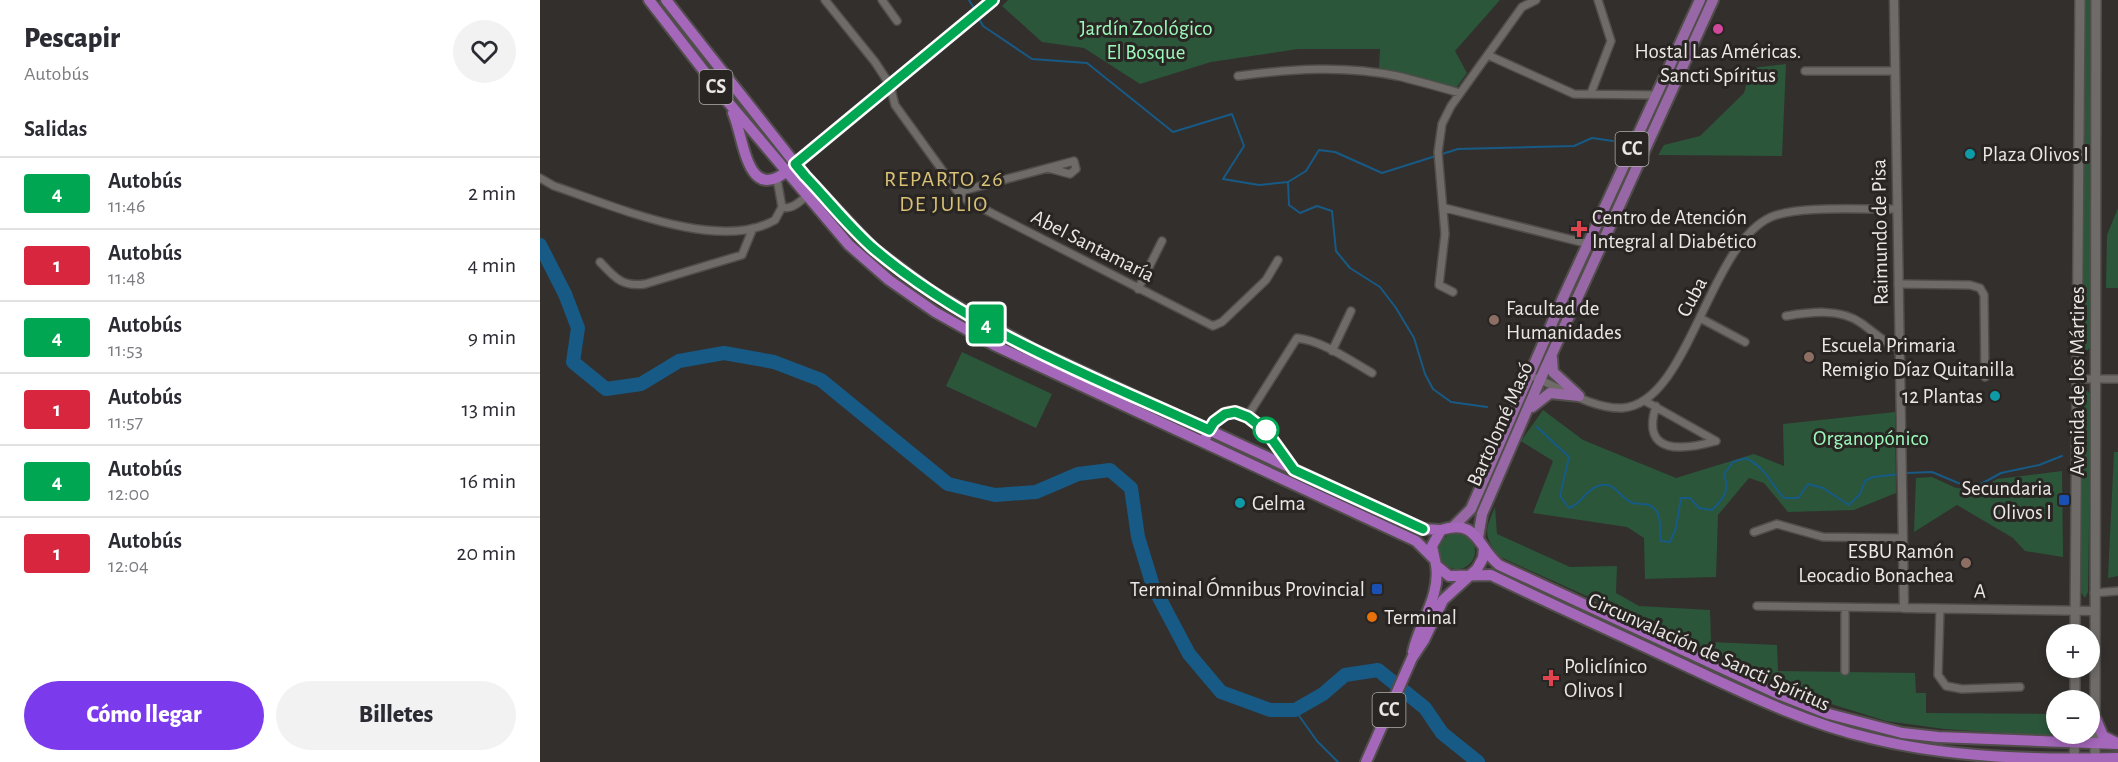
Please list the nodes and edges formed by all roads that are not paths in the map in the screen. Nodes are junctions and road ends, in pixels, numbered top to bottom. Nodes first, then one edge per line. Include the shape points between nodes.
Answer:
1 (649, 0) edge
2 (666, 0) edge
3 (825, 0) edge
4 (882, 0) edge
5 (993, 0) edge
6 (1536, 0) edge
7 (1598, 0) edge
8 (1700, 0) edge
9 (1713, 0) edge
10 (1894, 0) edge
11 (2080, 0) edge
12 (2096, 0) edge
13 (897, 21) dead end
14 (1490, 56) junction
15 (1806, 71) dead end
16 (1895, 71) junction
17 (1239, 76) dead end
18 (890, 85) junction
19 (1460, 93) junction
20 (1591, 93) junction
21 (1657, 95) junction
22 (728, 102) junction
23 (795, 164) junction
24 (1048, 168) dead end
25 (781, 176) junction
26 (540, 178) edge
27 (958, 192) junction
28 (807, 196) junction
29 (782, 207) junction
30 (1445, 208) junction
31 (1897, 209) junction
32 (753, 228) junction
33 (1162, 241) dead end
34 (1589, 244) junction
35 (1278, 260) dead end
36 (600, 262) dead end
37 (1899, 284) junction
38 (1138, 288) junction
39 (1453, 292) dead end
40 (1352, 311) dead end
41 (1786, 316) dead end
42 (1700, 318) junction
43 (1745, 342) dead end
44 (1900, 349) junction
45 (1332, 351) junction
46 (1552, 353) junction
47 (2096, 358) junction
48 (2079, 359) junction
49 (1372, 373) dead end
50 (1529, 375) junction
51 (1985, 377) dead end
52 (2079, 379) junction
53 (2096, 379) junction
54 (2118, 379) edge
55 (1540, 380) junction
56 (1579, 396) junction
57 (1645, 401) junction
58 (1656, 406) junction
59 (1248, 417) junction
60 (1523, 419) junction
61 (1209, 430) junction
62 (1203, 443) junction
63 (1294, 470) junction
64 (1353, 497) junction
65 (1352, 512) junction
66 (1454, 526) junction
67 (1441, 530) junction
68 (1754, 532) dead end
69 (1903, 538) junction
70 (1481, 543) junction
71 (1435, 562) junction
72 (1471, 574) junction
73 (2118, 591) edge
74 (2094, 592) junction
75 (1756, 606) dead end
76 (1845, 608) junction
77 (1904, 608) junction
78 (1940, 609) junction
79 (2076, 611) junction
80 (2094, 611) junction
81 (2076, 624) edge
82 (1412, 658) junction
83 (1845, 671) dead end
84 (2020, 687) dead end
85 (2095, 690) edge
86 (2100, 729) edge
87 (2046, 744) edge
88 (2074, 744) edge
89 (2095, 744) edge
90 (2100, 744) edge
91 (2118, 744) edge
92 (2118, 759) edge
93 (2057, 760) edge
94 (2074, 760) edge
95 (2095, 760) edge
96 (1366, 762) edge
97 (2109, 762) edge

1 - 22 highway, CS
2 - 23 highway, CS
3 - 18 street, Abel Santamaría
4 - 13 street
5 - 18 street
6 - 14 street via 1522,7
7 - 20 street via 1611,41
8 - 21 main road, Bartolomé Masó / CC
9 - 46 main road, Bartolomé Masó / CC
10 - 16 street, Raimundo de Pisa
11 - 48 main road, Avenida de los Mártires
12 - 47 main road, Avenida de los Mártires
14 - 19 street
14 - 20 street via 1574,94
15 - 16 street
16 - 31 street, Raimundo de Pisa
17 - 19 street via 1288,69 1350,71 1395,76
18 - 23 street
18 - 27 street, Abel Santamaría via 896,105
19 - 30 street via 1442,124 1438,152
20 - 21 street
21 - 34 main road, Bartolomé Masó / CC
22 - 25 highway, CS
22 - 25 highway via 753,173 770,180
23 - 25 highway
23 - 61 highway, CS via 873,248 932,292 1033,349
24 - 27 street
25 - 28 highway, CS
25 - 29 street
26 - 32 street via 676,226
27 - 38 street, Abel Santamaría via 968,201
28 - 29 street via 795,205
28 - 62 highway, CS via 888,280 935,312 994,345
29 - 32 street via 775,220
30 - 34 street
30 - 39 street via 1439,285
31 - 37 street, Raimundo de Pisa
31 - 42 street, Cuba via 1807,211 1771,217 1738,245
32 - 36 street via 742,255 645,284 631,286 615,278
33 - 38 street
34 - 50 main road, Bartolomé Masó / CC
35 - 38 street, Abel Santamaría via 1266,280 1213,326
37 - 44 street, Raimundo de Pisa
37 - 51 street via 1980,288 1984,295
40 - 45 street
41 - 44 street via 1845,315
42 - 43 street
42 - 57 street, Cuba via 1667,375
44 - 69 street, Raimundo de Pisa
45 - 49 street
45 - 59 street via 1297,338
46 - 55 main road, Bartolomé Masó / CC
46 - 56 main road via 1553,372 1558,380
47 - 48 main road
47 - 53 main road, Avenida de los Mártires
48 - 52 main road, Avenida de los Mártires
50 - 55 street
50 - 66 main road, Bartolomé Masó / CC via 1471,509
52 - 53 street
52 - 79 main road, Avenida de los Mártires
53 - 54 street
53 - 74 main road, Avenida de los Mártires
55 - 56 street
55 - 60 main road, Bartolomé Masó / CC
56 - 57 street via 1603,406 1621,408
56 - 60 main road via 1550,393 1540,398
57 - 58 street
58 - 58 street via 1650,423 1654,436 1668,446 1681,449 1716,441
59 - 61 highway via 1235,412 1225,414
59 - 63 highway via 1266,431
60 - 70 main road, Bartolomé Masó / CC via 1482,514
61 - 62 highway
61 - 63 highway, CS
62 - 65 highway, CS
63 - 64 highway, CS
64 - 65 highway
64 - 67 highway, CS via 1423,529
65 - 71 highway, CS via 1416,541
66 - 67 highway
66 - 70 highway via 1468,529
67 - 71 highway, CC via 1432,546
68 - 69 street via 1777,524 1823,537
69 - 77 street, Raimundo de Pisa
70 - 72 highway, CC via 1481,564
70 - 87 highway, Circunvalación de Sancti Spíritus via 1499,565 1829,714 1902,733
71 - 72 highway via 1449,576
71 - 82 highway, CC via 1434,596 1416,637
72 - 82 highway, CC via 1443,600
72 - 93 highway, Circunvalación de Sancti Spíritus via 1491,575 1742,692 1825,725 1921,748
73 - 74 street
74 - 80 main road, Avenida de los Mártires
75 - 76 street, A
76 - 77 street, A
76 - 83 street
77 - 78 street, A
78 - 79 street, A
78 - 84 street via 1938,675 1946,686
79 - 80 street, A
79 - 81 main road, Avenida de los Mártires
80 - 85 main road, Avenida de los Mártires
82 - 96 highway, CC
86 - 91 highway via 2103,736
88 - 94 main road
89 - 95 main road, Avenida de los Mártires
90 - 91 highway, Circunvalación de Sancti Spíritus
92 - 95 highway, Circunvalación de Sancti Spíritus
92 - 97 highway
93 - 94 highway, Circunvalación de Sancti Spíritus
94 - 95 highway, Circunvalación de Sancti Spíritus

